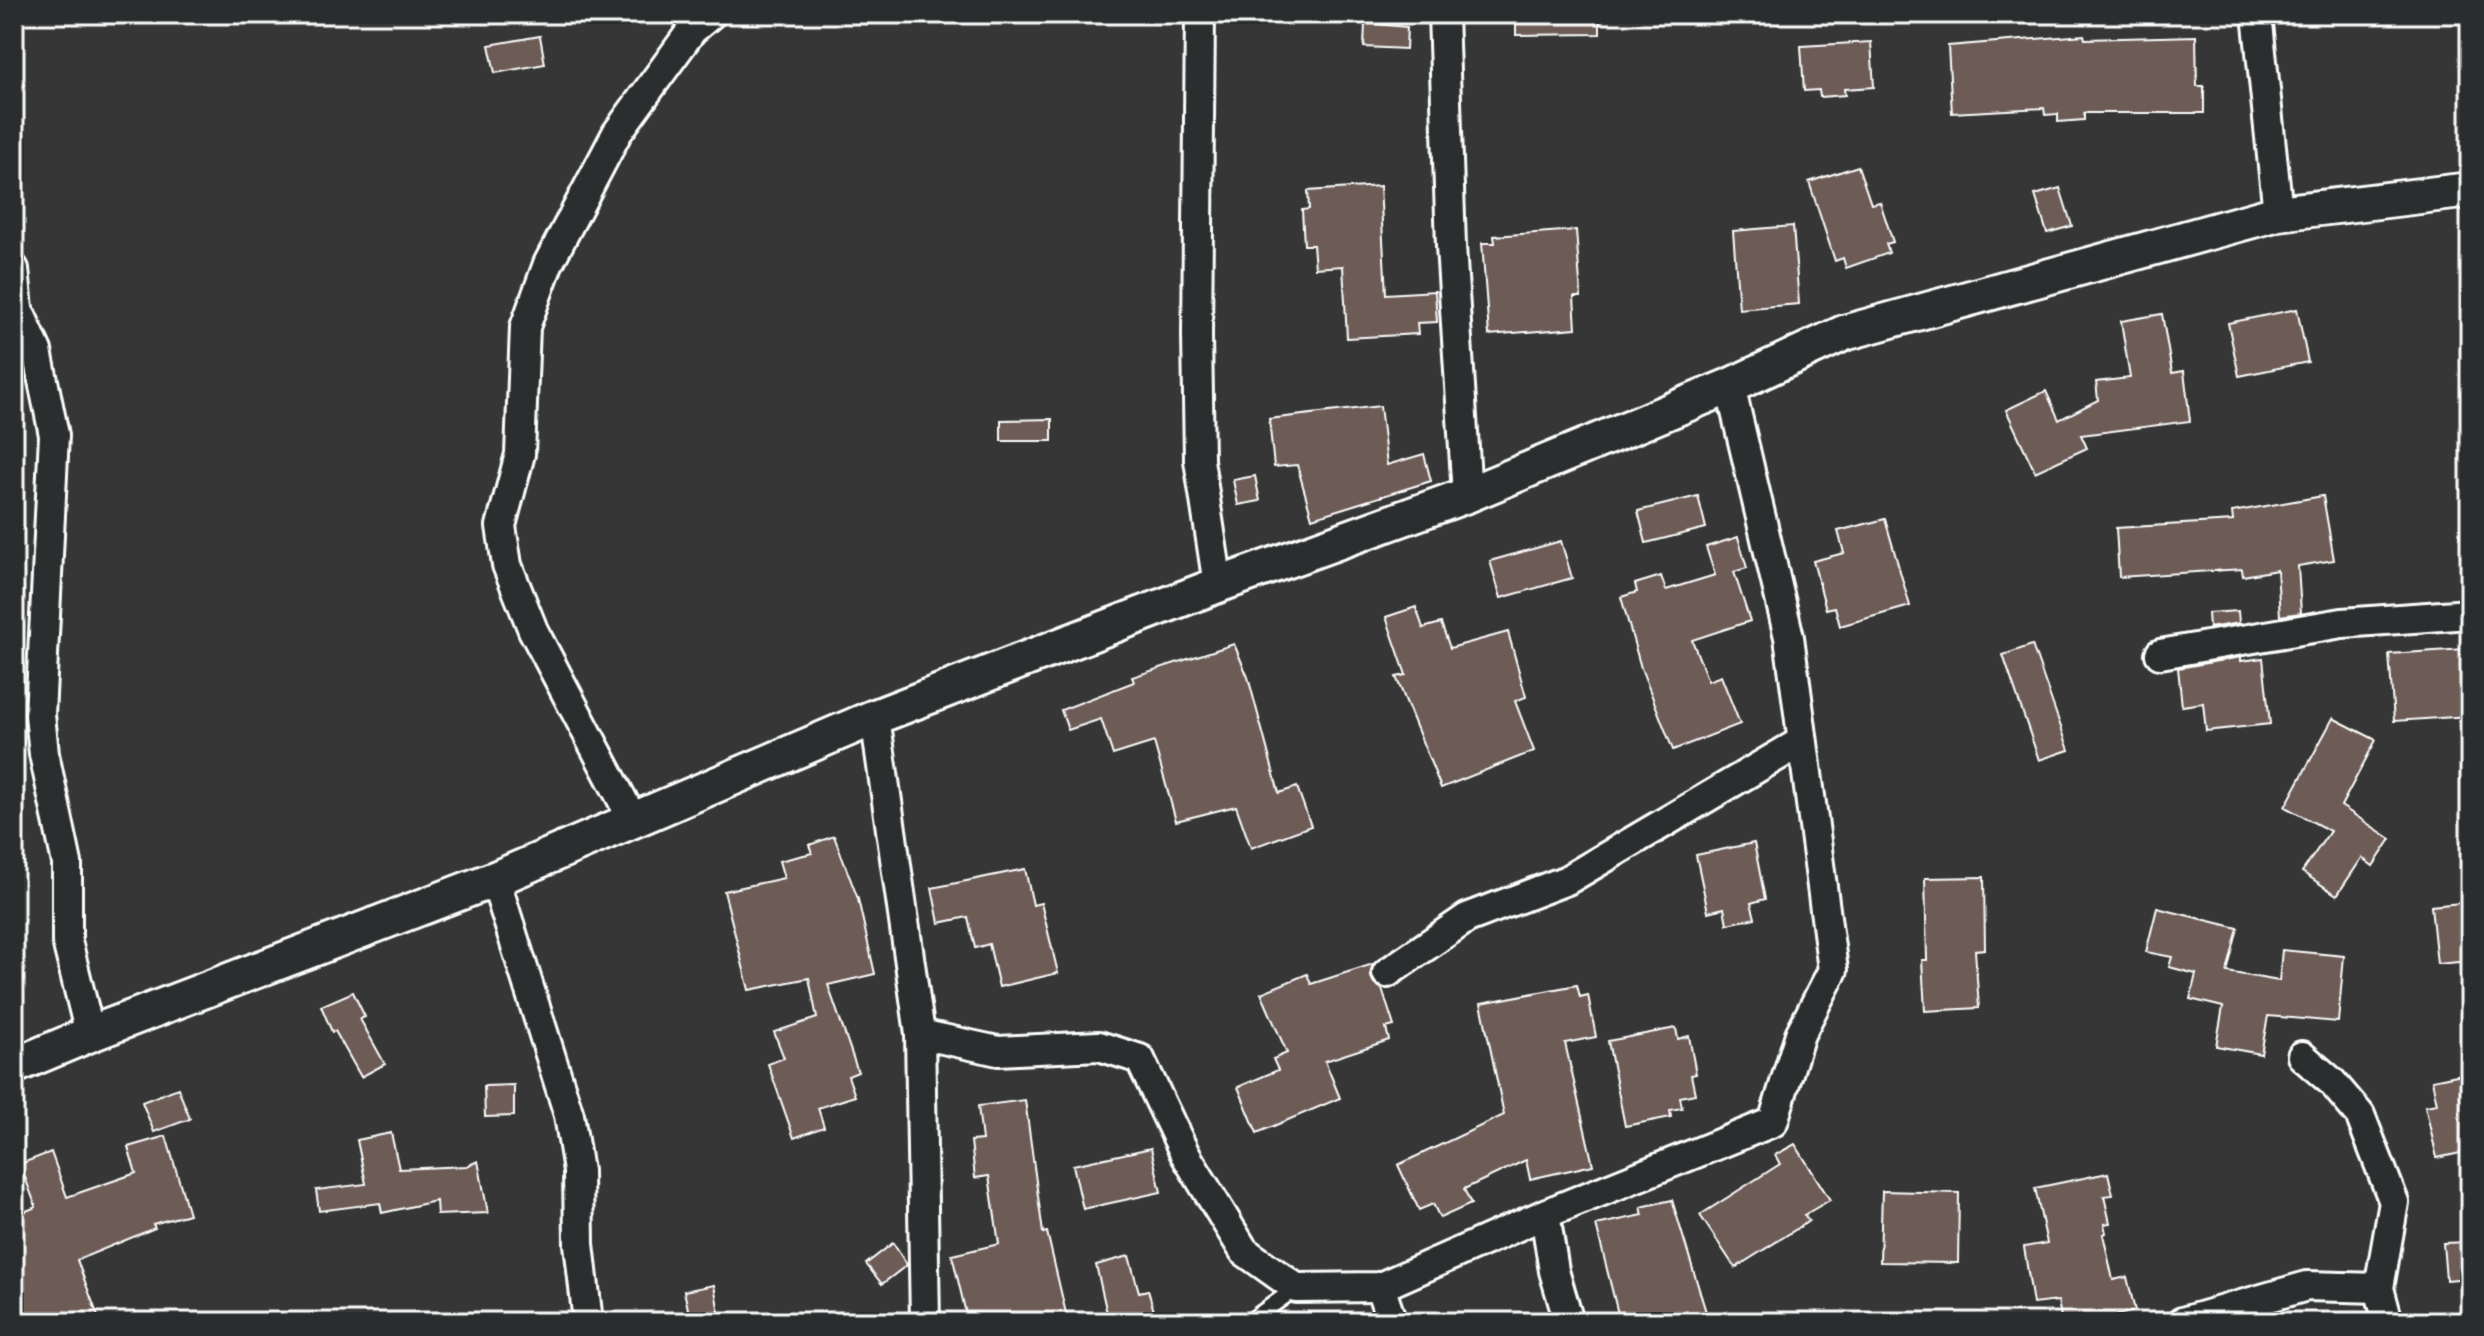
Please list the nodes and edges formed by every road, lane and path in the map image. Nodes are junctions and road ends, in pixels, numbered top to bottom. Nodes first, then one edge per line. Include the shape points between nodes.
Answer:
1 (711, 14) edge
2 (1200, 14) edge
3 (1443, 14) edge
4 (2257, 14) edge
5 (2470, 190) edge
6 (2278, 213) junction
7 (14, 269) edge
8 (1730, 386) junction
9 (1467, 495) junction
10 (1218, 585) junction
11 (2470, 614) edge
12 (2160, 654) dead end
13 (875, 717) junction
14 (1801, 742) junction
15 (633, 820) junction
16 (495, 879) junction
17 (1387, 973) dead end
18 (90, 1034) junction
19 (920, 1034) junction
20 (2302, 1056) dead end
21 (14, 1066) edge
22 (1545, 1214) junction
23 (1380, 1287) junction
24 (1296, 1288) junction
25 (2379, 1288) junction
26 (588, 1322) edge
27 (925, 1322) edge
28 (1249, 1322) edge
29 (1392, 1322) edge
30 (1569, 1322) edge
31 (2182, 1322) edge
32 (2388, 1322) edge

1 - 15 street via 692,30 617,133 548,264 525,327 520,454 501,526 507,565 533,630
2 - 10 street via 1199,460
3 - 9 street
4 - 6 street
5 - 6 street
6 - 8 street via 1844,333
7 - 18 street via 18,309 37,351 54,435 40,715 67,863 67,941
8 - 9 street
8 - 14 street via 1786,622
9 - 10 street
10 - 13 street
11 - 12 street via 2342,623
13 - 15 street
13 - 19 street
14 - 17 street via 1567,880 1467,918
14 - 22 street via 1833,970 1800,1034 1773,1122
15 - 16 street
16 - 18 street
16 - 26 street via 569,1115
18 - 21 street
19 - 24 street via 998,1051 1099,1046 1140,1059 1185,1154 1244,1251
19 - 27 street
20 - 25 street via 2360,1115 2394,1202
22 - 23 street
22 - 30 street
23 - 24 street
23 - 29 street
24 - 28 lane
25 - 31 street via 2307,1286
25 - 32 street

